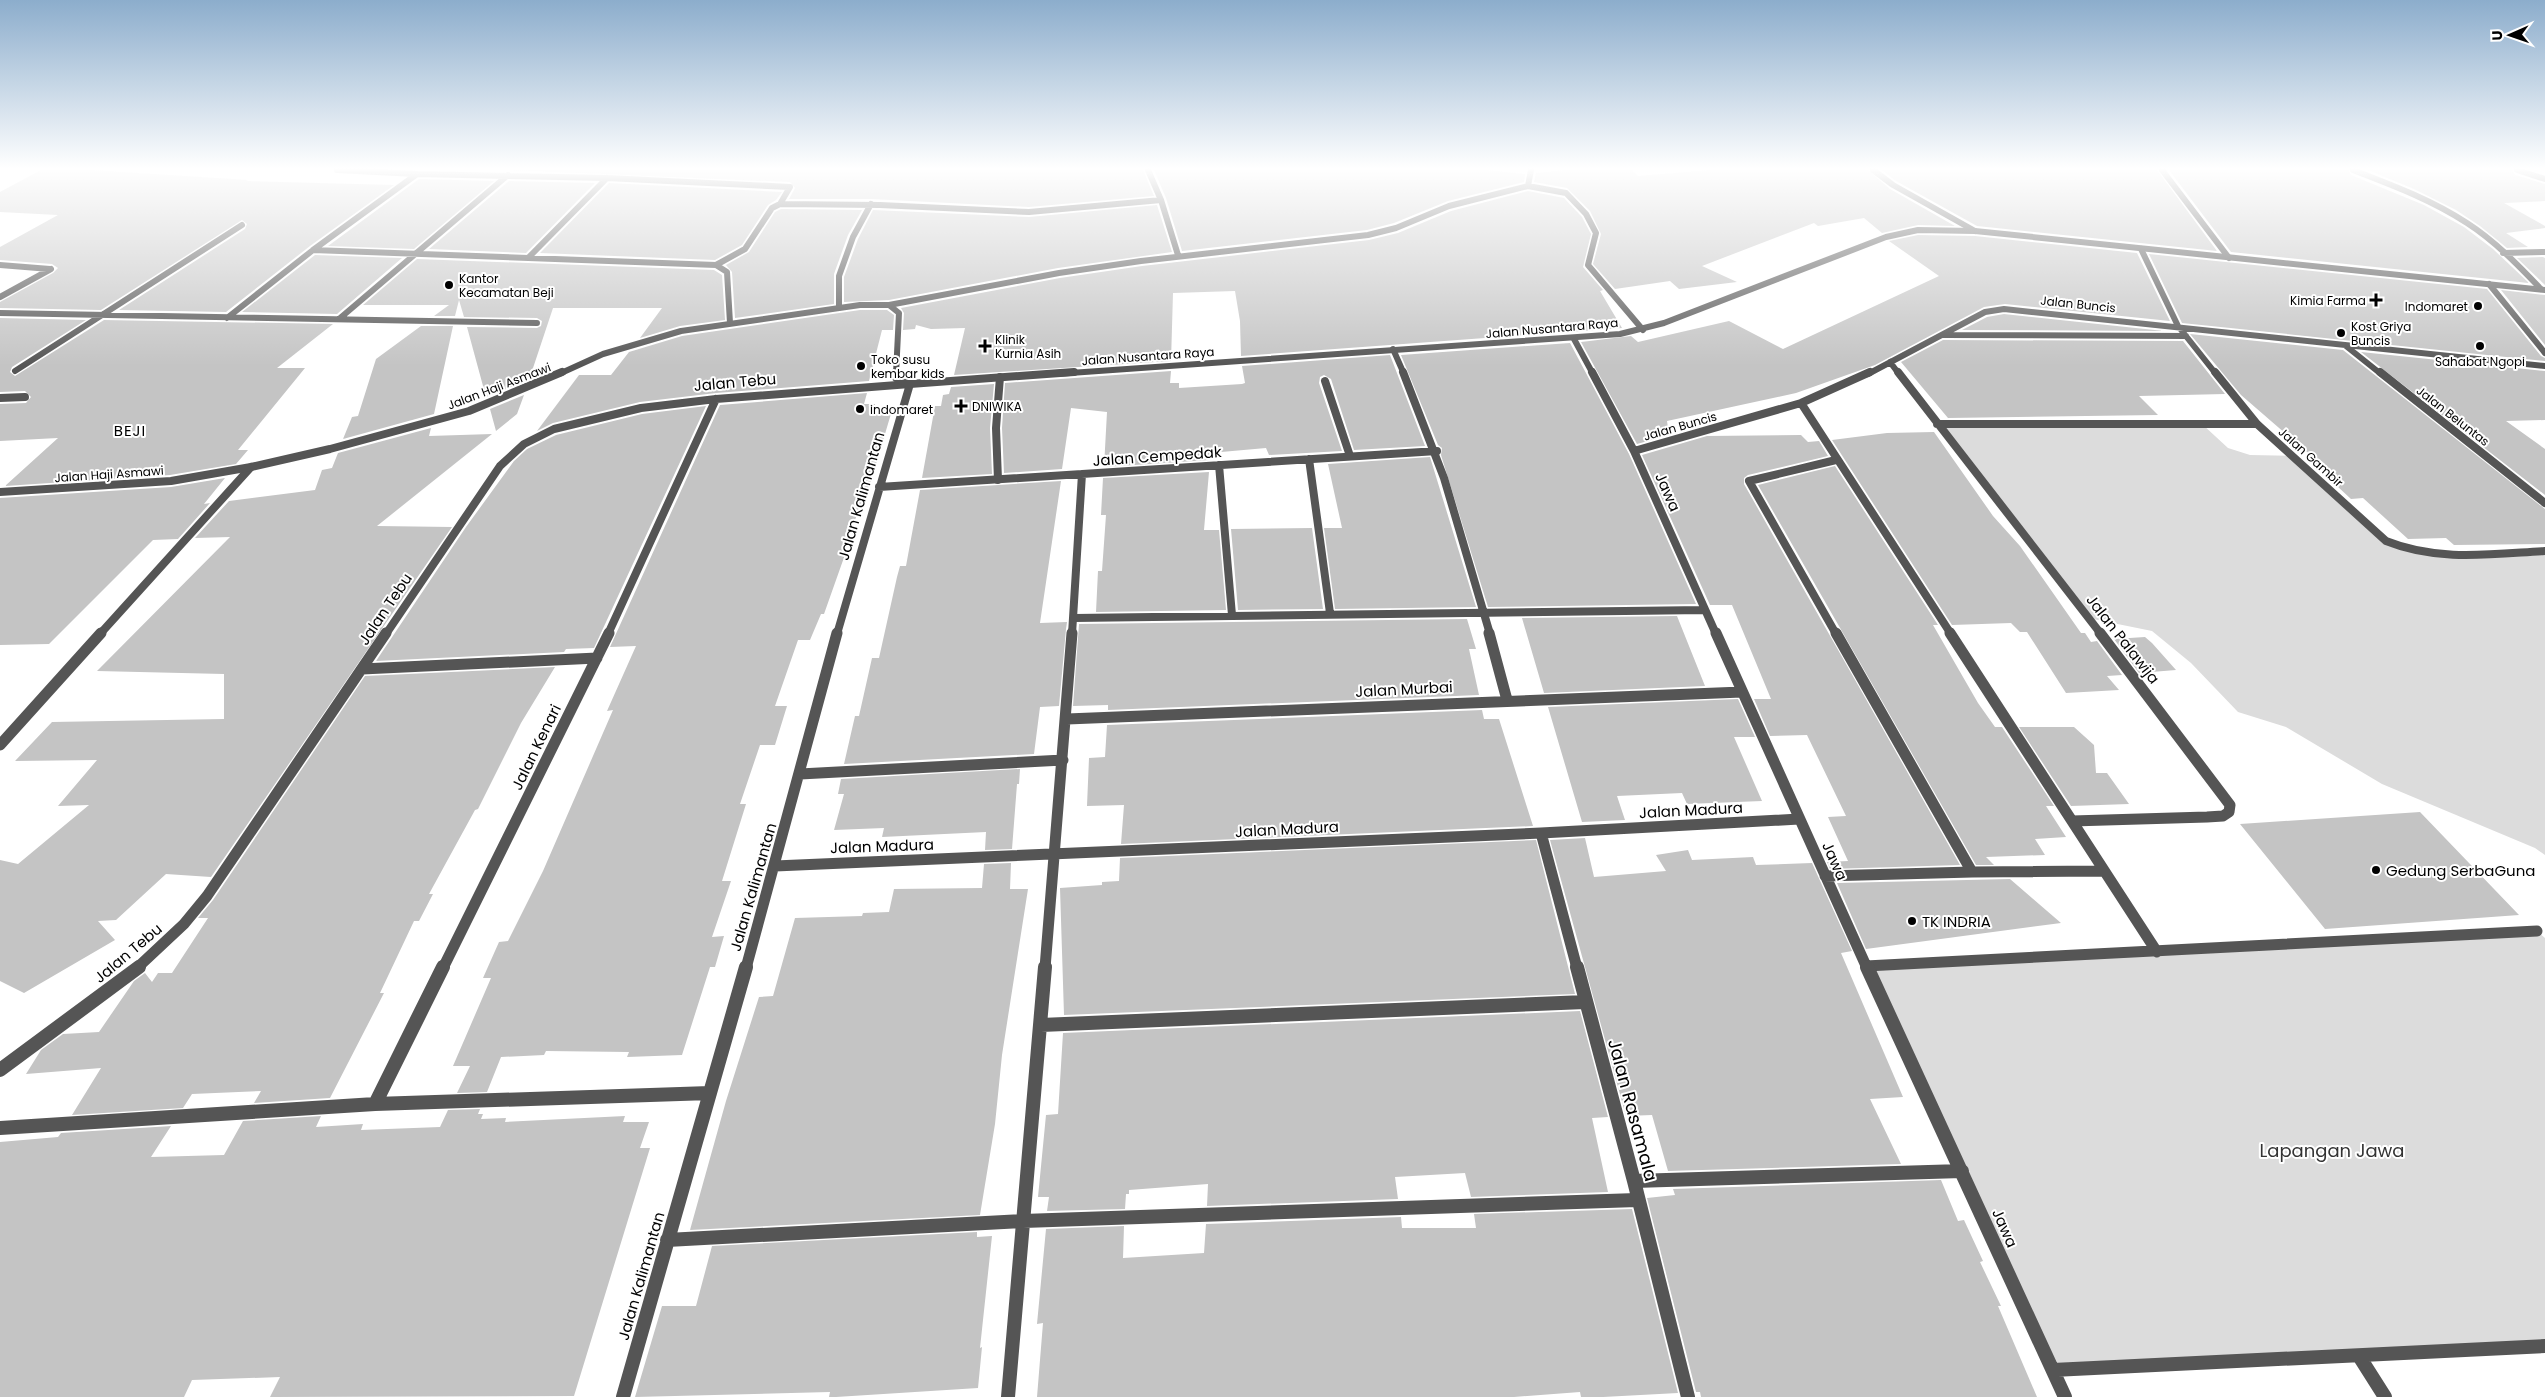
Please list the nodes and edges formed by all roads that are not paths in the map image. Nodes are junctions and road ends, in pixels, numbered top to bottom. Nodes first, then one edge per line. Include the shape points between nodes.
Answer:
1 (227, 235) edge
2 (333, 235) edge
3 (438, 235) edge
4 (550, 235) edge
5 (754, 235) edge
6 (853, 235) edge
7 (1172, 235) edge
8 (1366, 235) edge
9 (1596, 235) edge
10 (1894, 235) edge
11 (2014, 235) edge
12 (2212, 235) edge
13 (2482, 235) edge
14 (2141, 249) junction
15 (313, 250) junction
16 (2545, 252) edge
17 (2503, 253) junction
18 (416, 254) junction
19 (1178, 255) junction
20 (528, 257) junction
21 (2229, 258) junction
22 (0, 265) edge
23 (716, 265) junction
24 (2490, 284) junction
25 (2543, 290) edge
26 (0, 297) edge
27 (889, 305) junction
28 (838, 307) junction
29 (0, 313) edge
30 (99, 316) junction
31 (227, 318) junction
32 (339, 319) junction
33 (537, 323) dead end
34 (730, 323) junction
35 (2178, 326) junction
36 (1643, 330) junction
37 (1941, 335) junction
38 (2186, 336) junction
39 (1574, 339) junction
40 (2346, 346) junction
41 (1393, 349) junction
42 (2545, 353) edge
43 (1890, 362) junction
44 (2545, 366) edge
45 (15, 371) dead end
46 (1000, 377) junction
47 (1325, 380) dead end
48 (905, 382) junction
49 (25, 397) dead end
50 (0, 398) edge
51 (716, 398) junction
52 (1801, 403) junction
53 (1937, 424) junction
54 (2257, 424) junction
55 (1437, 451) junction
56 (1634, 451) junction
57 (1350, 456) junction
58 (1309, 459) junction
59 (1836, 460) junction
60 (1219, 465) junction
61 (251, 467) junction
62 (1082, 474) junction
63 (998, 480) junction
64 (879, 487) junction
65 (0, 492) edge
66 (2545, 503) edge
67 (2545, 551) edge
68 (1705, 610) junction
69 (1330, 612) junction
70 (1484, 612) junction
71 (1232, 615) junction
72 (1074, 618) junction
73 (597, 658) junction
74 (362, 669) junction
75 (1742, 692) junction
76 (1507, 700) junction
77 (1067, 719) junction
78 (0, 745) edge
79 (1063, 760) junction
80 (800, 774) junction
81 (1799, 819) junction
82 (2072, 820) junction
83 (1540, 833) junction
84 (1055, 854) junction
85 (775, 866) junction
86 (2104, 871) junction
87 (1972, 872) junction
88 (1825, 876) junction
89 (2537, 931) dead end
90 (2157, 952) junction
91 (1866, 966) junction
92 (1585, 1002) junction
93 (1041, 1025) junction
94 (0, 1070) edge
95 (710, 1093) junction
96 (376, 1104) junction
97 (0, 1128) edge
98 (1962, 1171) junction
99 (1634, 1181) junction
100 (1637, 1200) junction
101 (1024, 1221) junction
102 (667, 1240) junction
103 (2545, 1346) edge
104 (2359, 1356) junction
105 (2053, 1370) junction
106 (623, 1397) edge
107 (1008, 1397) edge
108 (1688, 1397) edge
109 (2065, 1397) edge
110 (2385, 1397) edge

1 - 30 street
2 - 15 street
3 - 18 street
4 - 20 street
5 - 23 street via 745,249
6 - 28 street via 838,276
7 - 19 street
8 - 19 street, Jalan Haji Asmawi
9 - 36 street via 1588,265
10 - 36 street, Jalan Nusantara Raya
11 - 14 street, Jalan Nusantara Raya
12 - 21 street
13 - 17 street
14 - 21 street, Jalan Nusantara Raya
14 - 35 street, Jalan Gambir
15 - 18 street
15 - 31 street
16 - 17 street
17 - 25 street
18 - 20 street
18 - 32 street
19 - 27 street, Jalan Haji Asmawi via 1059,273
20 - 23 street
21 - 24 street, Jalan Nusantara Raya
22 - 26 street via 51,269
23 - 34 street via 727,272
24 - 25 street, Jalan Nusantara Raya
24 - 42 street
27 - 28 street, Jalan Haji Asmawi
27 - 48 street via 899,313 896,378
28 - 34 street, Jalan Haji Asmawi
29 - 30 street
30 - 31 street
30 - 45 street
31 - 32 street
32 - 33 street
34 - 61 street, Jalan Haji Asmawi via 682,331 623,347 460,414 330,450
35 - 37 street, Jalan Buncis via 2004,309 1985,312
35 - 38 street, Jalan Gambir
35 - 40 street, Jalan Buncis
36 - 39 street, Jalan Nusantara Raya
37 - 38 street
37 - 43 street, Jalan Buncis
38 - 54 street, Jalan Gambir
39 - 41 street, Jalan Nusantara Raya
39 - 56 street, Jawa
40 - 44 street, Jalan Buncis
40 - 66 street, Jalan Beluntas
41 - 46 street, Jalan Nusantara Raya
41 - 55 street
43 - 52 street, Jalan Buncis
43 - 53 street, Jalan Palawija
46 - 48 street, Jalan Nusantara Raya
46 - 63 street via 996,428
47 - 57 street
48 - 51 street, Jalan Tebu
48 - 64 street, Jalan Kalimantan
49 - 50 street
51 - 73 street, Jalan Kenari
51 - 74 street, Jalan Tebu via 666,403 614,414 554,429 524,444 500,466
52 - 56 street, Jalan Buncis
52 - 59 street
53 - 54 street
53 - 82 street, Jalan Palawija via 2230,805 2229,812 2222,816 2207,818
54 - 67 street, Jalan Gambir via 2386,541 2403,549 2445,555
55 - 57 street, Jalan Cempedak
55 - 70 street
56 - 68 street, Jawa
57 - 58 street, Jalan Cempedak
58 - 60 street, Jalan Cempedak
58 - 69 street
59 - 82 street
59 - 87 street via 1749,480
60 - 62 street, Jalan Cempedak
60 - 71 street
61 - 65 street, Jalan Haji Asmawi via 172,481
61 - 78 street
62 - 63 street, Jalan Cempedak
62 - 72 street
63 - 64 street, Jalan Cempedak
64 - 80 street, Jalan Kalimantan
68 - 70 street
68 - 75 street, Jawa
69 - 70 street
69 - 71 street
70 - 76 street
71 - 72 street
72 - 77 street
73 - 74 street
73 - 96 street, Jalan Kenari
74 - 94 street, Jalan Tebu via 208,896 184,924 144,963
75 - 76 street, Jalan Murbai
75 - 81 street, Jawa
76 - 77 street, Jalan Murbai
77 - 79 street
79 - 80 street
79 - 84 street
80 - 85 street, Jalan Kalimantan
81 - 83 street, Jalan Madura
81 - 88 street, Jawa
82 - 86 street
83 - 84 street, Jalan Madura
83 - 92 street, Jalan Rasamala
84 - 85 street, Jalan Madura
84 - 93 street
85 - 95 street, Jalan Kalimantan
86 - 87 street
86 - 90 street
87 - 88 street
88 - 91 street, Jawa
89 - 90 street
90 - 91 street
91 - 98 street, Jawa
92 - 93 street
92 - 99 street, Jalan Rasamala
93 - 101 street
95 - 96 street
95 - 102 street, Jalan Kalimantan
96 - 97 street
98 - 99 street
98 - 105 street, Jawa
99 - 100 street, Jalan Rasamala
100 - 101 street
100 - 108 street, Jalan Rasamala
101 - 102 street
101 - 107 street
102 - 106 street, Jalan Kalimantan
103 - 104 street
104 - 105 street
104 - 110 street
105 - 109 street, Jawa

